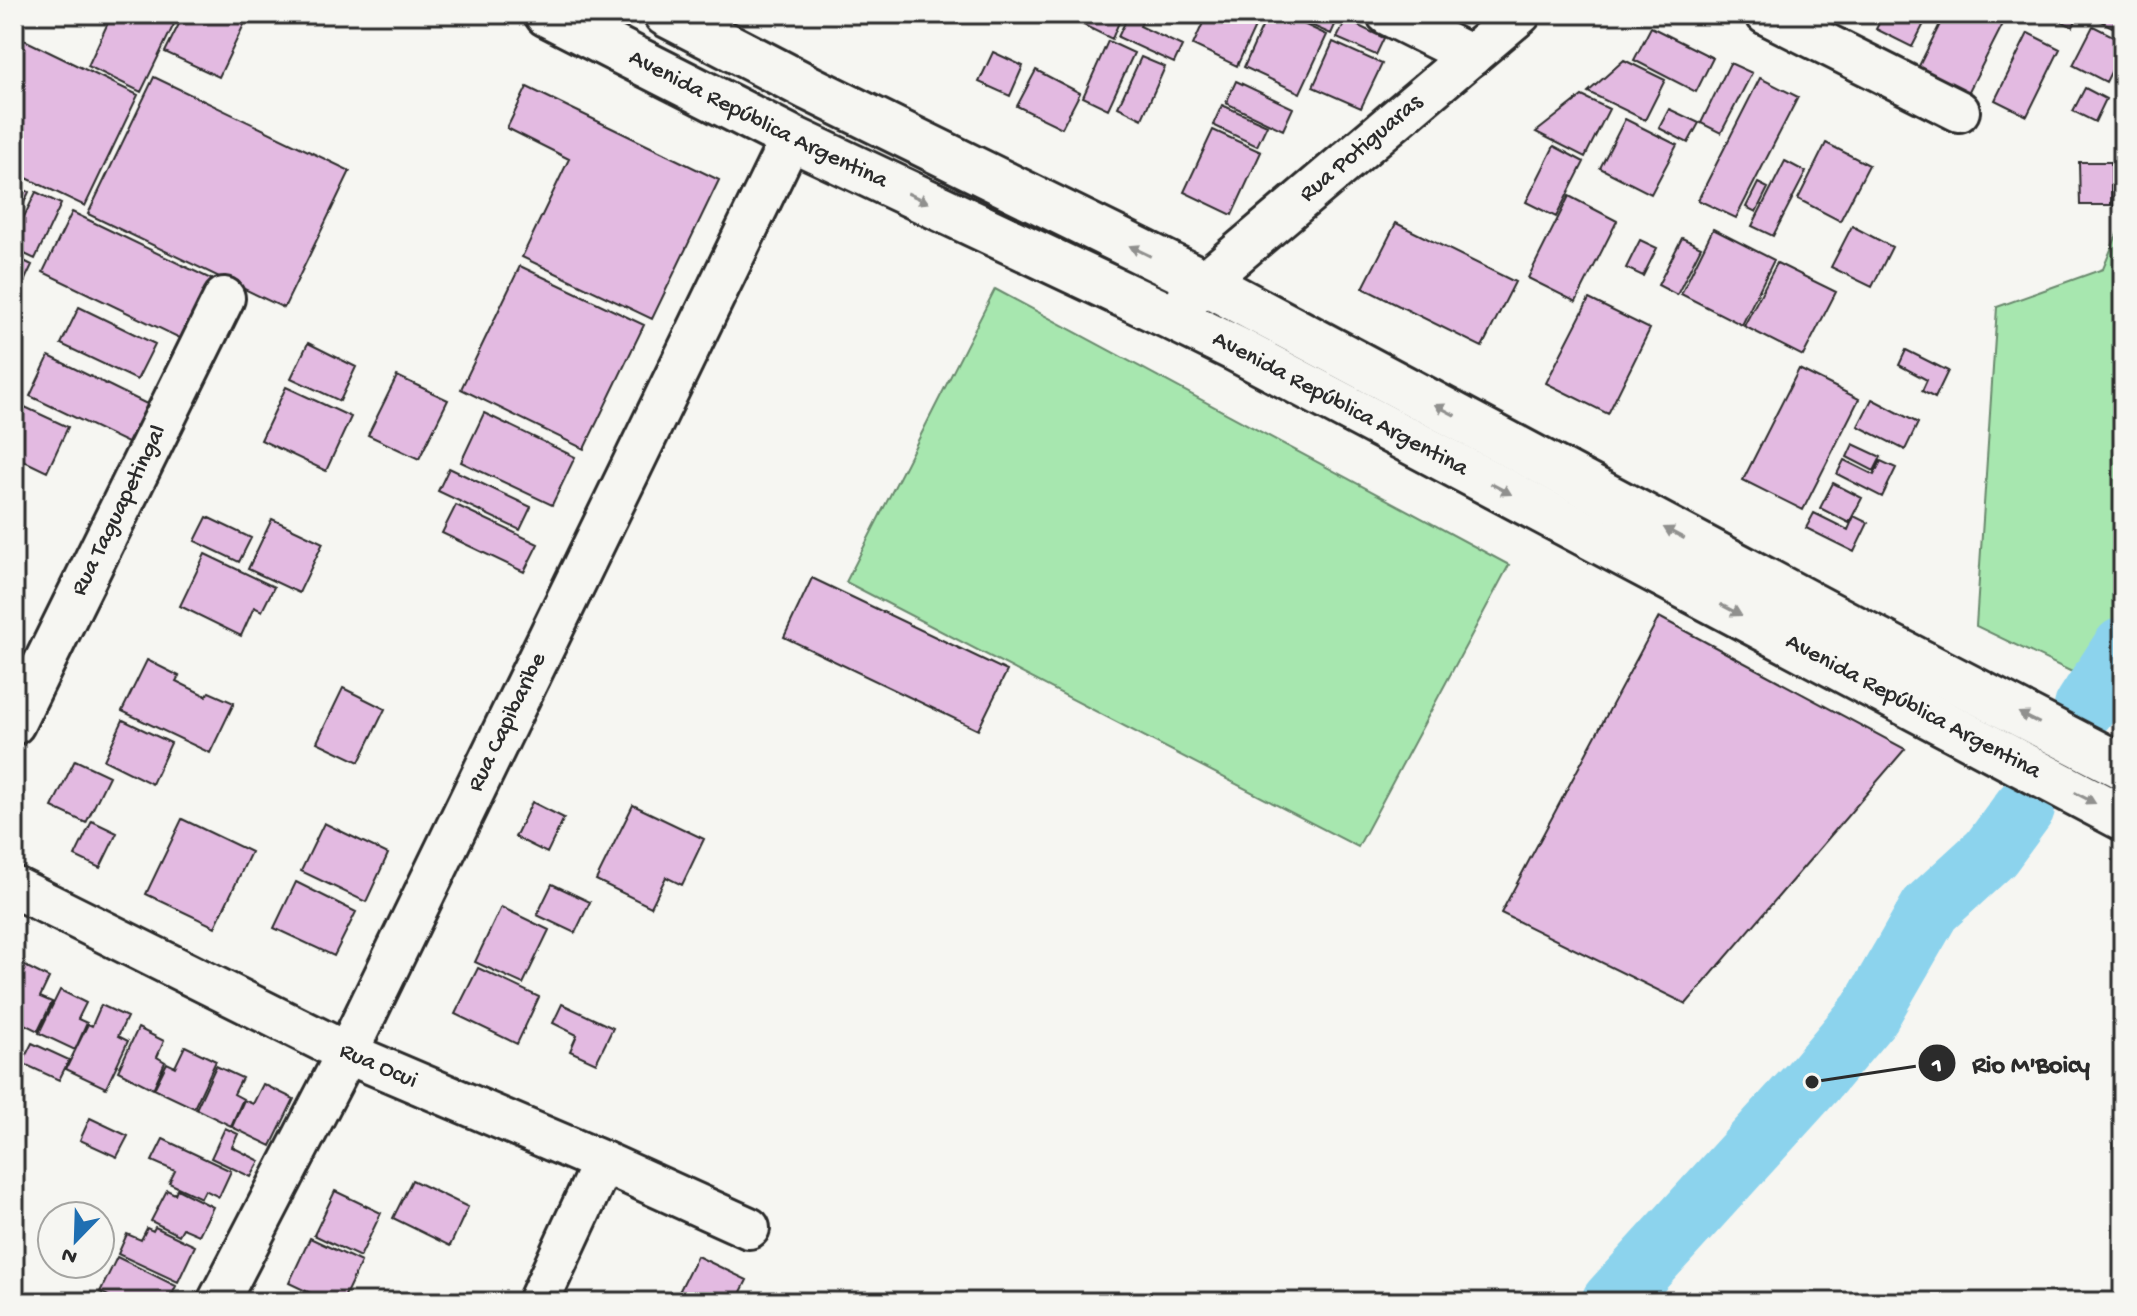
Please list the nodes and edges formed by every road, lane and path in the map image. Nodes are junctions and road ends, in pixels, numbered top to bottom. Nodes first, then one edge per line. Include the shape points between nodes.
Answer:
1 (547, 14) edge
2 (666, 14) edge
3 (1387, 14) edge
4 (1520, 14) edge
5 (1766, 14) edge
6 (1471, 56) junction
7 (1959, 111) dead end
8 (906, 134) junction
9 (791, 138) junction
10 (1204, 282) junction
11 (224, 298) dead end
12 (1171, 317) junction
13 (14, 724) edge
14 (2123, 767) edge
15 (2123, 818) edge
16 (14, 887) edge
17 (347, 1053) junction
18 (603, 1162) junction
19 (749, 1228) dead end
20 (218, 1302) edge
21 (538, 1302) edge

1 - 9 main road, Avenida República Argentina
2 - 8 main road, Avenida República Argentina
3 - 6 street
4 - 6 street, Rua Potiguaras
5 - 7 street
6 - 10 street, Rua Potiguaras
8 - 9 main road via 822,123 803,127
10 -> 8 main road, Avenida República Argentina
9 -> 12 main road, Avenida República Argentina
9 - 17 street, Rua Capibaribe
10 - 12 street, Rua Potiguaras
14 -> 10 main road, Avenida República Argentina
11 - 13 street, Rua Taguapetingal
12 -> 15 main road, Avenida República Argentina
16 - 17 street, Rua Ocui
17 - 18 street, Rua Ocui
17 - 20 street, Rua Capibaribe
18 - 19 street, Rua Ocui
18 - 21 street

